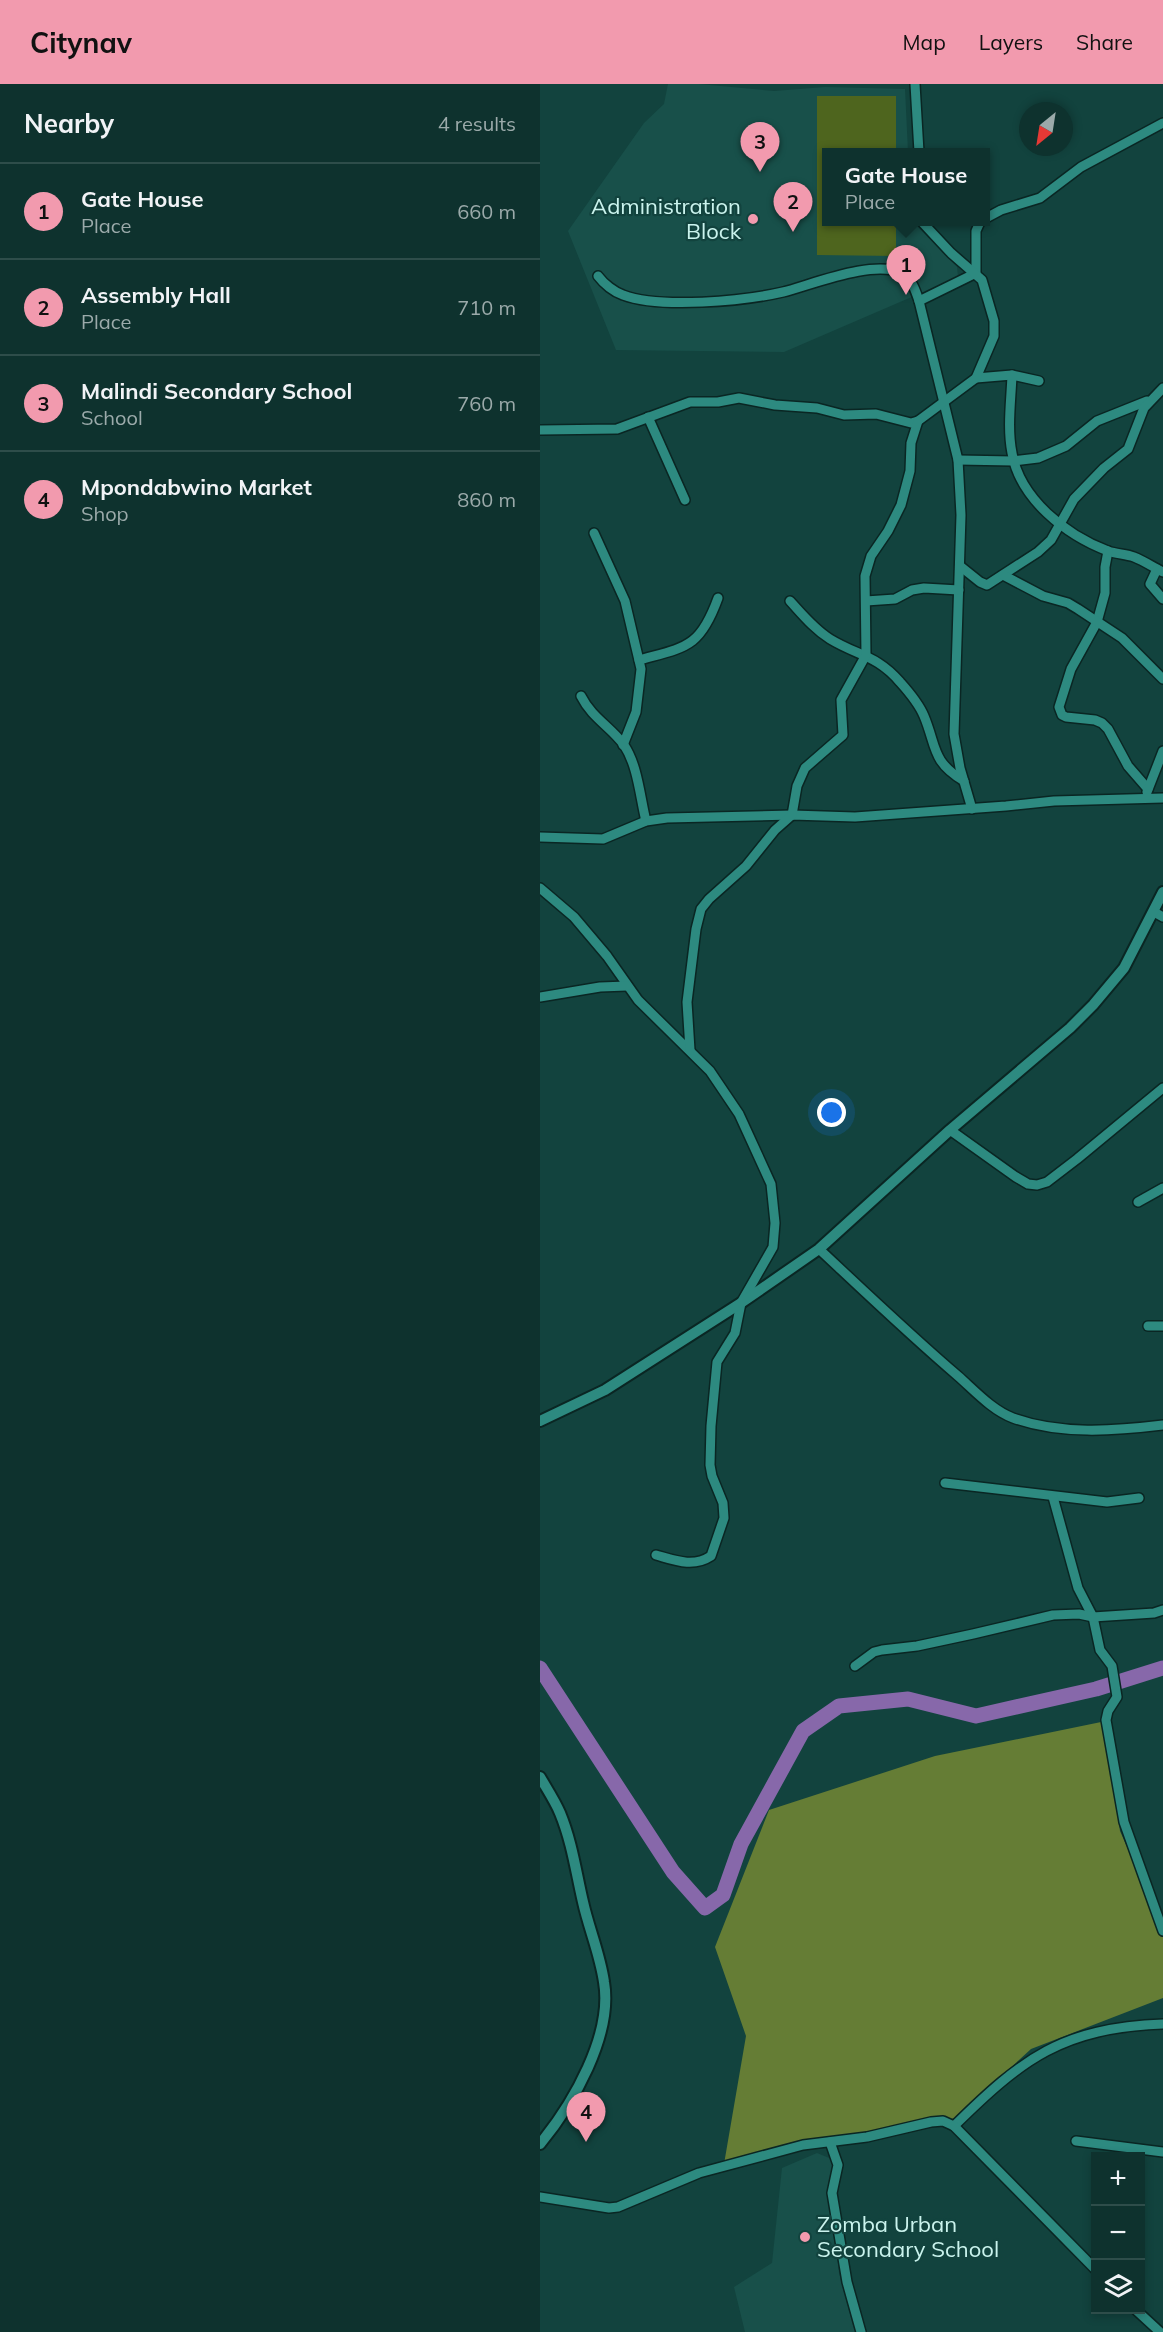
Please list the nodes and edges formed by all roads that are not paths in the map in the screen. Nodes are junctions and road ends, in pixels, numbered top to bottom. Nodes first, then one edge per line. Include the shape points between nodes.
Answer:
1 (915, 84) edge
2 (1163, 123) edge
3 (919, 148) edge
4 (990, 216) edge
5 (926, 226) edge
6 (978, 226) edge
7 (976, 273) junction
8 (598, 276) dead end
9 (919, 301) junction
10 (1012, 375) junction
11 (976, 378) junction
12 (1040, 381) dead end
13 (1163, 388) edge
14 (1149, 400) junction
15 (944, 401) junction
16 (648, 417) junction
17 (918, 421) junction
18 (540, 430) edge
19 (958, 460) junction
20 (1013, 461) junction
21 (685, 500) dead end
22 (1062, 525) junction
23 (594, 533) dead end
24 (1108, 551) junction
25 (960, 566) junction
26 (1160, 570) edge
27 (1002, 575) junction
28 (959, 590) junction
29 (718, 598) dead end
30 (1163, 599) edge
31 (790, 601) dead end
32 (866, 601) junction
33 (1097, 622) junction
34 (866, 655) junction
35 (639, 660) junction
36 (1163, 679) edge
37 (581, 696) dead end
38 (623, 745) junction
39 (1163, 751) edge
40 (964, 781) junction
41 (1147, 793) junction
42 (1163, 798) edge
43 (972, 809) junction
44 (792, 815) junction
45 (646, 821) junction
46 (540, 837) edge
47 (540, 888) edge
48 (1163, 892) edge
49 (1159, 914) edge
50 (627, 986) junction
51 (540, 997) edge
52 (690, 1050) junction
53 (1163, 1088) edge
54 (950, 1130) junction
55 (1163, 1188) edge
56 (1138, 1202) dead end
57 (819, 1249) junction
58 (741, 1303) junction
59 (1148, 1326) dead end
60 (1163, 1326) edge
61 (540, 1421) edge
62 (1163, 1425) edge
63 (945, 1484) dead end
64 (1053, 1497) junction
65 (1139, 1498) dead end
66 (656, 1555) dead end
67 (1163, 1610) edge
68 (1093, 1617) junction
69 (855, 1666) dead end
70 (540, 1778) edge
71 (1163, 1925) edge
72 (1163, 1931) edge
73 (1163, 2024) edge
74 (954, 2126) junction
75 (1076, 2141) dead end
76 (830, 2142) junction
77 (540, 2144) edge
78 (1130, 2152) edge
79 (1145, 2152) edge
80 (1163, 2152) edge
81 (540, 2196) edge
82 (1091, 2266) edge
83 (1140, 2314) edge
84 (861, 2332) edge
85 (1160, 2332) edge

1 - 3 street
2 - 4 street via 1081,166 1040,198
5 - 7 street
6 - 7 street
7 - 9 street
7 - 11 street via 986,289 994,336
8 - 9 street via 624,295 706,302 766,295 836,275 883,269 905,275
9 - 15 street
10 - 11 street
10 - 12 street
10 - 20 street
11 - 15 street
13 - 14 street
14 - 20 street via 1097,421 1066,446 1038,458
14 - 22 street via 1128,449 1074,498
15 - 17 street
15 - 19 street
16 - 17 street via 690,402 739,398 844,415 876,414 911,423
16 - 18 street via 617,429
16 - 21 street
17 - 32 street via 902,505 867,564
19 - 20 street
19 - 25 street
20 - 22 street via 1035,501
22 - 24 street
22 - 27 street via 1045,546
23 - 35 street via 621,592
24 - 26 street
24 - 33 street via 1106,593
25 - 27 street via 985,585
25 - 28 street
26 - 30 street via 1150,584
27 - 33 street via 1043,597 1068,603
28 - 32 street via 924,588 895,599
28 - 40 street via 954,734
29 - 35 street via 702,632 686,646
31 - 34 street via 827,637
32 - 34 street
33 - 36 street via 1122,638
33 - 41 street via 1071,669 1059,702 1060,712 1066,717 1101,723
34 - 40 street via 899,681 916,702 934,751 947,770
34 - 44 street via 841,700 843,735 805,768
35 - 38 street via 641,679 636,712
37 - 38 street via 593,715
38 - 45 street via 633,767
39 - 41 street
40 - 43 street
41 - 42 street
41 - 43 street
43 - 44 street via 855,817
44 - 45 street
44 - 52 street via 701,909 687,1002
45 - 46 street via 603,838
47 - 50 street via 574,917
48 - 49 street
49 - 54 street via 1102,996
50 - 51 street
50 - 52 street
52 - 58 street via 710,1071 739,1114 773,1192 773,1247
53 - 54 street via 1077,1159 1037,1185 1016,1177
54 - 57 street
55 - 56 street
57 - 58 street
57 - 62 street via 995,1409 1030,1423 1072,1429
58 - 61 street via 605,1390
58 - 66 street via 735,1333 717,1362 710,1466 725,1510 716,1546 711,1557 700,1562
59 - 60 street
63 - 64 street
64 - 65 street via 1107,1502
64 - 68 street via 1078,1588
67 - 68 street
68 - 69 street via 1053,1614 917,1646 874,1652
68 - 72 street via 1100,1650 1113,1666 1117,1697 1106,1720 1119,1802
70 - 77 street via 560,1811 572,1848 606,1998 603,2027 588,2066
71 - 72 street
73 - 74 street via 1092,2033 1048,2049 1005,2078
74 - 76 street via 939,2121
74 - 82 street
75 - 78 street
76 - 81 street via 803,2145 699,2173 618,2207
76 - 84 street via 838,2165 832,2193 847,2282
79 - 80 street
83 - 85 street

